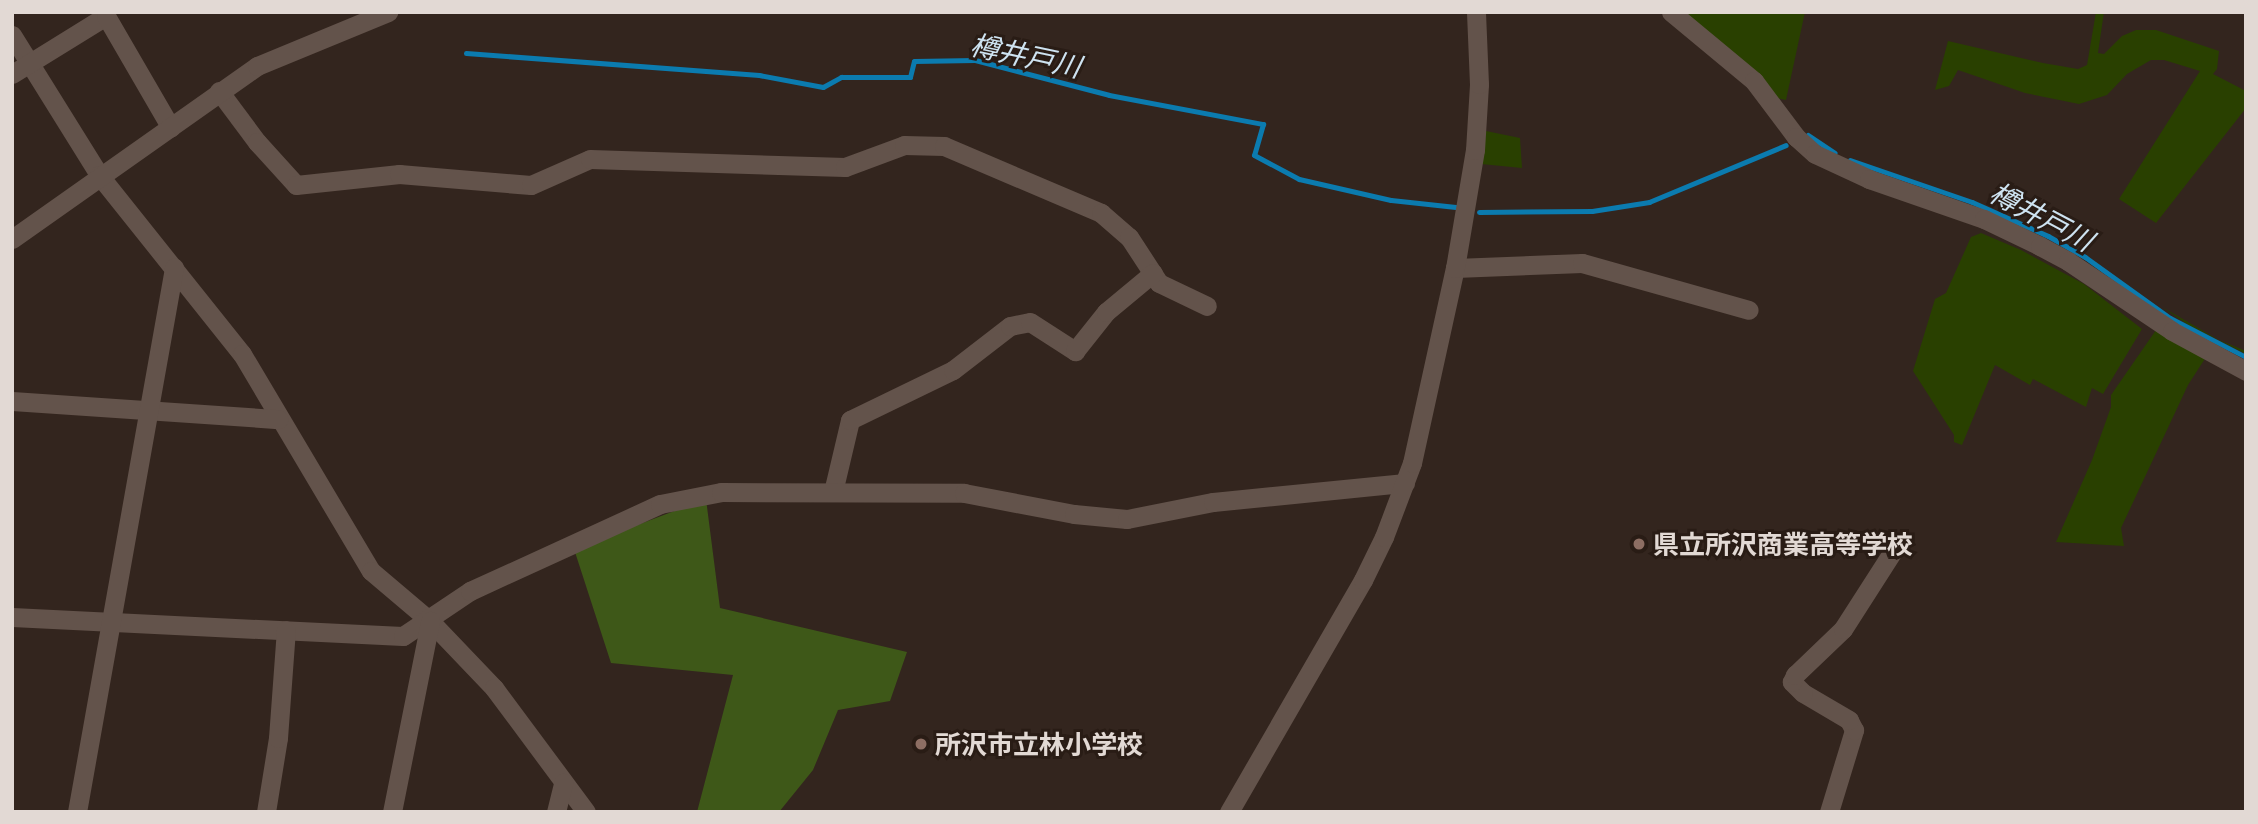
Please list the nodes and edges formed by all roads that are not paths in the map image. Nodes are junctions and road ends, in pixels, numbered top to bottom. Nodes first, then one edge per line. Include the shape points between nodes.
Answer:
1 (388, 12) edge
2 (1476, 12) edge
3 (1671, 12) edge
4 (12, 35) edge
5 (21, 70) edge
6 (219, 91) junction
7 (172, 128) junction
8 (99, 175) junction
9 (12, 239) edge
10 (174, 268) junction
11 (1455, 268) junction
12 (1153, 273) junction
13 (1207, 306) dead end
14 (1749, 310) dead end
15 (2246, 371) edge
16 (12, 401) edge
17 (150, 411) junction
18 (278, 419) junction
19 (1405, 483) junction
20 (833, 492) junction
21 (1895, 548) dead end
22 (12, 617) edge
23 (430, 621) junction
24 (111, 622) junction
25 (286, 630) junction
26 (563, 783) junction
27 (77, 812) edge
28 (266, 812) edge
29 (392, 812) edge
30 (556, 812) edge
31 (586, 812) edge
32 (1230, 812) edge
33 (1829, 812) edge

1 - 6 street via 257,66
2 - 11 street via 1479,84 1475,150
3 - 15 street via 1754,81 1796,138 1815,154 1869,180 1957,208 2068,261 2172,331
4 - 5 street
5 - 7 street via 106,16
5 - 8 street
6 - 7 street
6 - 12 street via 296,186 399,174 531,185 590,159 845,167 904,145 944,146 1101,213 1129,237
7 - 8 street
8 - 9 street
8 - 10 street
10 - 17 street
10 - 18 street via 242,354
11 - 14 street via 1583,263
11 - 19 street
12 - 13 street via 1159,283
12 - 20 street via 1106,312 1075,351 1030,322 1010,326 953,370 850,420
16 - 17 street
17 - 18 street
17 - 24 street
18 - 23 street via 371,571
19 - 20 street via 1213,502 1127,519 964,493
19 - 32 street via 1363,580
20 - 23 street via 721,492 660,504 470,591
21 - 33 street via 1843,629 1792,682 1849,720 1854,730
22 - 24 street
23 - 25 street via 403,636
23 - 26 street via 494,688
23 - 29 street
24 - 25 street
24 - 27 street
25 - 28 street via 278,738
26 - 30 street
26 - 31 street

